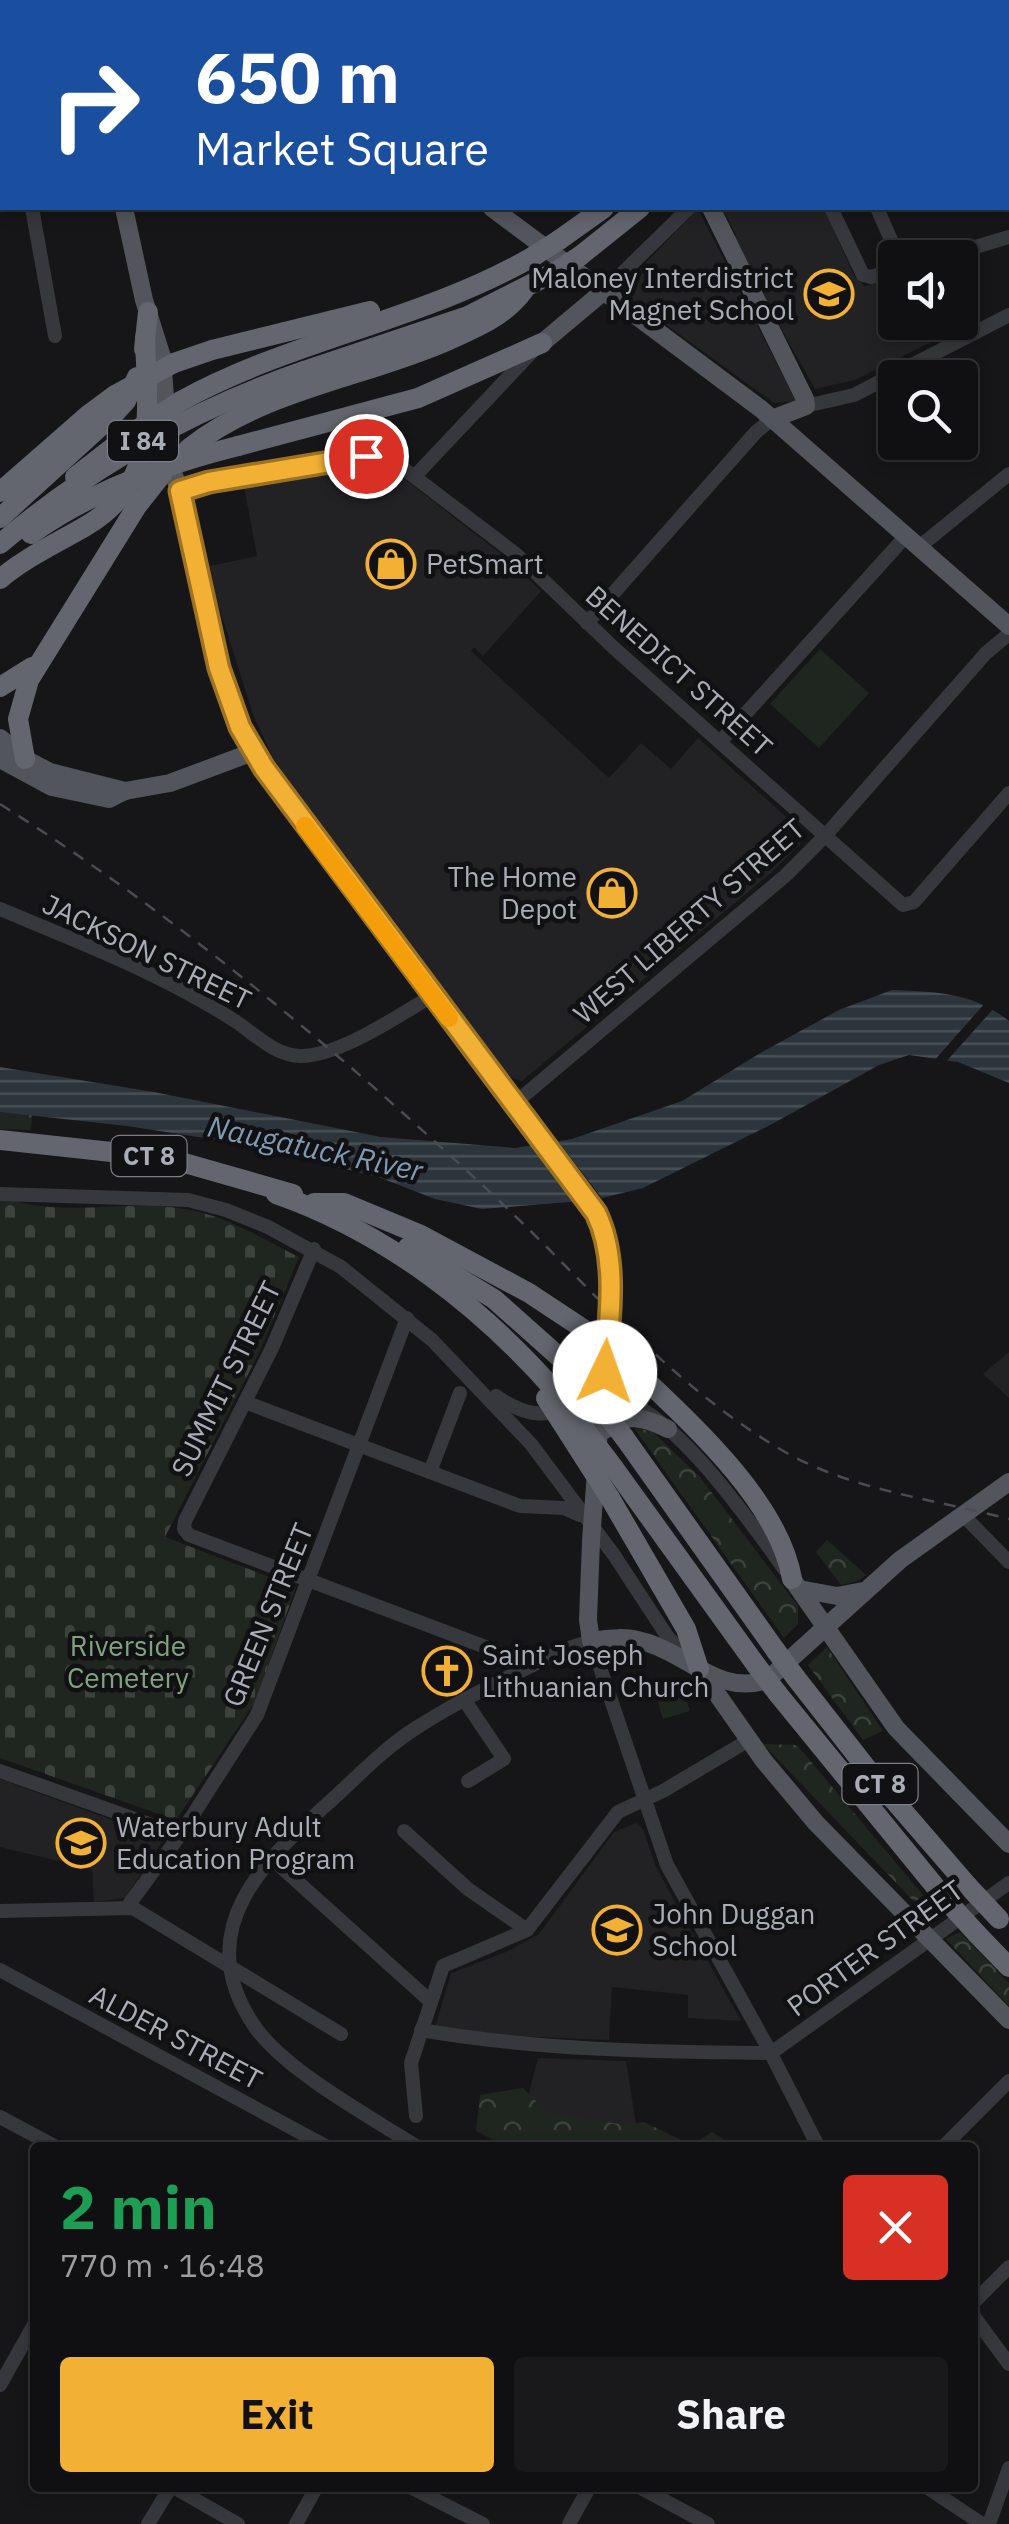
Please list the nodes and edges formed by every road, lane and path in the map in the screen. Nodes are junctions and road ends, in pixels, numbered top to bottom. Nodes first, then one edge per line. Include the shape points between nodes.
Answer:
1 (32, 210) edge
2 (124, 210) edge
3 (495, 210) edge
4 (601, 210) edge
5 (638, 210) edge
6 (686, 210) edge
7 (712, 210) edge
8 (832, 210) edge
9 (879, 210) edge
10 (1009, 236) edge
11 (891, 240) edge
12 (978, 246) edge
13 (878, 275) edge
14 (478, 286) junction
15 (524, 290) junction
16 (604, 291) junction
17 (148, 312) junction
18 (1009, 315) edge
19 (55, 336) dead end
20 (145, 337) junction
21 (542, 343) junction
22 (806, 406) junction
23 (772, 419) junction
24 (1009, 474) edge
25 (415, 476) junction
26 (180, 491) junction
27 (0, 492) edge
28 (0, 518) edge
29 (913, 542) junction
30 (0, 543) edge
31 (0, 554) edge
32 (0, 579) edge
33 (588, 624) junction
34 (1009, 630) edge
35 (44, 653) junction
36 (0, 687) edge
37 (0, 738) edge
38 (720, 742) junction
39 (253, 752) junction
40 (0, 759) edge
41 (25, 759) junction
42 (124, 791) junction
43 (1009, 793) edge
44 (825, 836) junction
45 (0, 909) edge
46 (432, 996) junction
47 (514, 1104) junction
48 (0, 1140) edge
49 (5, 1193) edge
50 (314, 1203) junction
51 (314, 1249) junction
52 (408, 1318) junction
53 (599, 1336) junction
54 (474, 1380) junction
55 (460, 1393) dead end
56 (602, 1397) junction
57 (557, 1400) junction
58 (245, 1402) junction
59 (668, 1428) junction
60 (599, 1440) junction
61 (361, 1446) junction
62 (551, 1469) junction
63 (430, 1472) junction
64 (1009, 1482) edge
65 (538, 1509) junction
66 (962, 1514) junction
67 (588, 1522) junction
68 (1009, 1562) edge
69 (311, 1581) junction
70 (796, 1584) junction
71 (872, 1585) junction
72 (826, 1628) junction
73 (591, 1641) junction
74 (533, 1665) junction
75 (700, 1669) junction
76 (465, 1701) junction
77 (749, 1740) junction
78 (0, 1771) edge
79 (468, 1781) dead end
80 (643, 1799) junction
81 (404, 1831) dead end
82 (180, 1835) junction
83 (1009, 1844) edge
84 (270, 1857) junction
85 (1009, 1883) edge
86 (128, 1907) junction
87 (0, 1910) edge
88 (1004, 1925) edge
89 (527, 1930) junction
90 (929, 1939) junction
91 (1009, 1967) edge
92 (232, 1968) junction
93 (0, 1970) edge
94 (430, 2000) junction
95 (1009, 2020) edge
96 (421, 2030) junction
97 (341, 2034) dead end
98 (771, 2053) junction
99 (1009, 2081) edge
100 (416, 2116) dead end
101 (0, 2117) edge
102 (47, 2142) edge
103 (317, 2142) edge
104 (411, 2142) edge
105 (815, 2142) edge
106 (948, 2142) edge
107 (1009, 2267) edge
108 (978, 2298) edge
109 (978, 2322) edge
110 (30, 2331) edge
111 (1009, 2364) edge
112 (0, 2385) edge
113 (1009, 2468) edge
114 (169, 2492) edge
115 (179, 2492) edge
116 (314, 2492) edge
117 (420, 2492) edge
118 (587, 2492) edge
119 (648, 2492) edge
120 (934, 2492) edge
121 (148, 2524) edge
122 (238, 2524) edge
123 (296, 2524) edge
124 (483, 2524) edge
125 (569, 2524) edge
126 (708, 2524) edge
127 (986, 2524) edge

1 - 19 street
2 - 17 main road
3 - 16 main road
4 - 14 highway, I 84, bridge
5 - 15 highway, I 84, bridge
6 - 16 street
7 - 22 main road
8 - 13 street via 864,275
9 - 11 street
10 - 12 street
14 - 27 highway, bridge via 448,286 174,363 88,415
14 - 30 highway, I 84, bridge via 278,356 179,402 129,435
15 - 30 highway, I 84, bridge via 215,405 87,475
15 - 35 highway, bridge via 499,316 460,335 252,410 188,448 137,506
16 - 21 main road
16 - 23 main road
17 - 20 highway
17 - 26 main road via 162,356 168,452
18 - 22 street via 863,390
20 - 28 highway via 140,372 126,400
20 - 32 highway via 147,429 135,476 100,518
21 - 25 street
21 - 31 highway, bridge via 418,398 173,464 64,512
22 - 23 main road
23 - 29 main road
23 - 33 street
24 - 29 street
25 - 26 street, BENEDICT STREET via 386,457 366,456
25 - 33 street, BENEDICT STREET via 516,554
26 - 39 main road via 219,668
29 - 34 main road
29 - 38 street
33 - 38 street, BENEDICT STREET
34 - 44 street, WEST LIBERTY STREET
35 - 36 highway
35 - 41 highway via 19,709
37 - 41 main road
38 - 44 street, BENEDICT STREET
39 - 42 main road via 170,783
39 - 46 main road
40 - 42 main road via 62,791 104,798
41 - 42 main road
43 - 44 street, BENEDICT STREET via 908,906
44 - 47 street, WEST LIBERTY STREET via 749,909
45 - 46 street, JACKSON STREET via 200,1000 289,1054 332,1048
46 - 47 main road
47 - 53 main road via 590,1204 604,1233
48 - 50 highway, CT 8, bridge via 167,1158
48 - 57 highway, CT 8, bridge via 174,1163 290,1199 437,1281
49 - 51 street via 188,1200
50 - 53 highway via 344,1203 421,1235
50 - 88 highway, CT 8, bridge via 452,1271 567,1364 796,1678
51 - 52 street
51 - 58 street, SUMMIT STREET
52 - 54 street
52 - 61 street, GREEN STREET
53 - 56 main road
53 - 57 main road via 588,1384
53 - 70 highway, bridge via 736,1474 787,1553
54 - 57 street via 523,1412 542,1415
54 - 62 street
55 - 63 street
56 - 57 street
56 - 59 street via 622,1400
56 - 60 main road
57 - 75 highway, bridge via 686,1629
57 - 91 highway, CT 8, bridge via 874,1816
58 - 61 street
58 - 69 street, SUMMIT STREET via 184,1530
59 - 60 main road via 622,1418
59 - 70 street via 717,1478
60 - 67 main road
61 - 63 street
61 - 69 street, GREEN STREET
62 - 65 street via 554,1488
62 - 67 street
63 - 65 street
64 - 66 main road
65 - 67 street via 566,1509
66 - 68 street
66 - 71 main road
67 - 73 main road
67 - 75 street via 667,1636
69 - 74 street
69 - 82 street, GREEN STREET via 258,1715
70 - 71 main road via 843,1596
70 - 72 main road
71 - 72 main road
72 - 75 main road via 763,1682 733,1684
72 - 83 main road via 896,1728
73 - 74 street
73 - 75 main road via 646,1642
73 - 80 street
74 - 76 street
75 - 77 main road
76 - 79 street via 504,1759
76 - 84 street via 396,1742
77 - 80 street
77 - 90 main road via 816,1824
78 - 82 street
80 - 89 street via 610,1819
80 - 98 street via 671,1873
81 - 89 street
82 - 86 street, GREEN STREET
84 - 92 street via 238,1910
84 - 94 street
85 - 90 street, PORTER STREET
86 - 87 street
86 - 92 street
89 - 94 street via 444,1964
90 - 95 main road
90 - 98 street, PORTER STREET
92 - 97 street
92 - 104 street via 246,2011 274,2048
93 - 103 street, ALDER STREET
94 - 96 street
96 - 98 street via 568,2048
96 - 100 street via 411,2070
98 - 105 street
99 - 106 street
101 - 102 street
107 - 108 street
109 - 111 street
110 - 112 street
113 - 127 street
114 - 121 street
115 - 122 street
116 - 123 street
117 - 124 street
118 - 125 street
119 - 126 street
120 - 127 street

